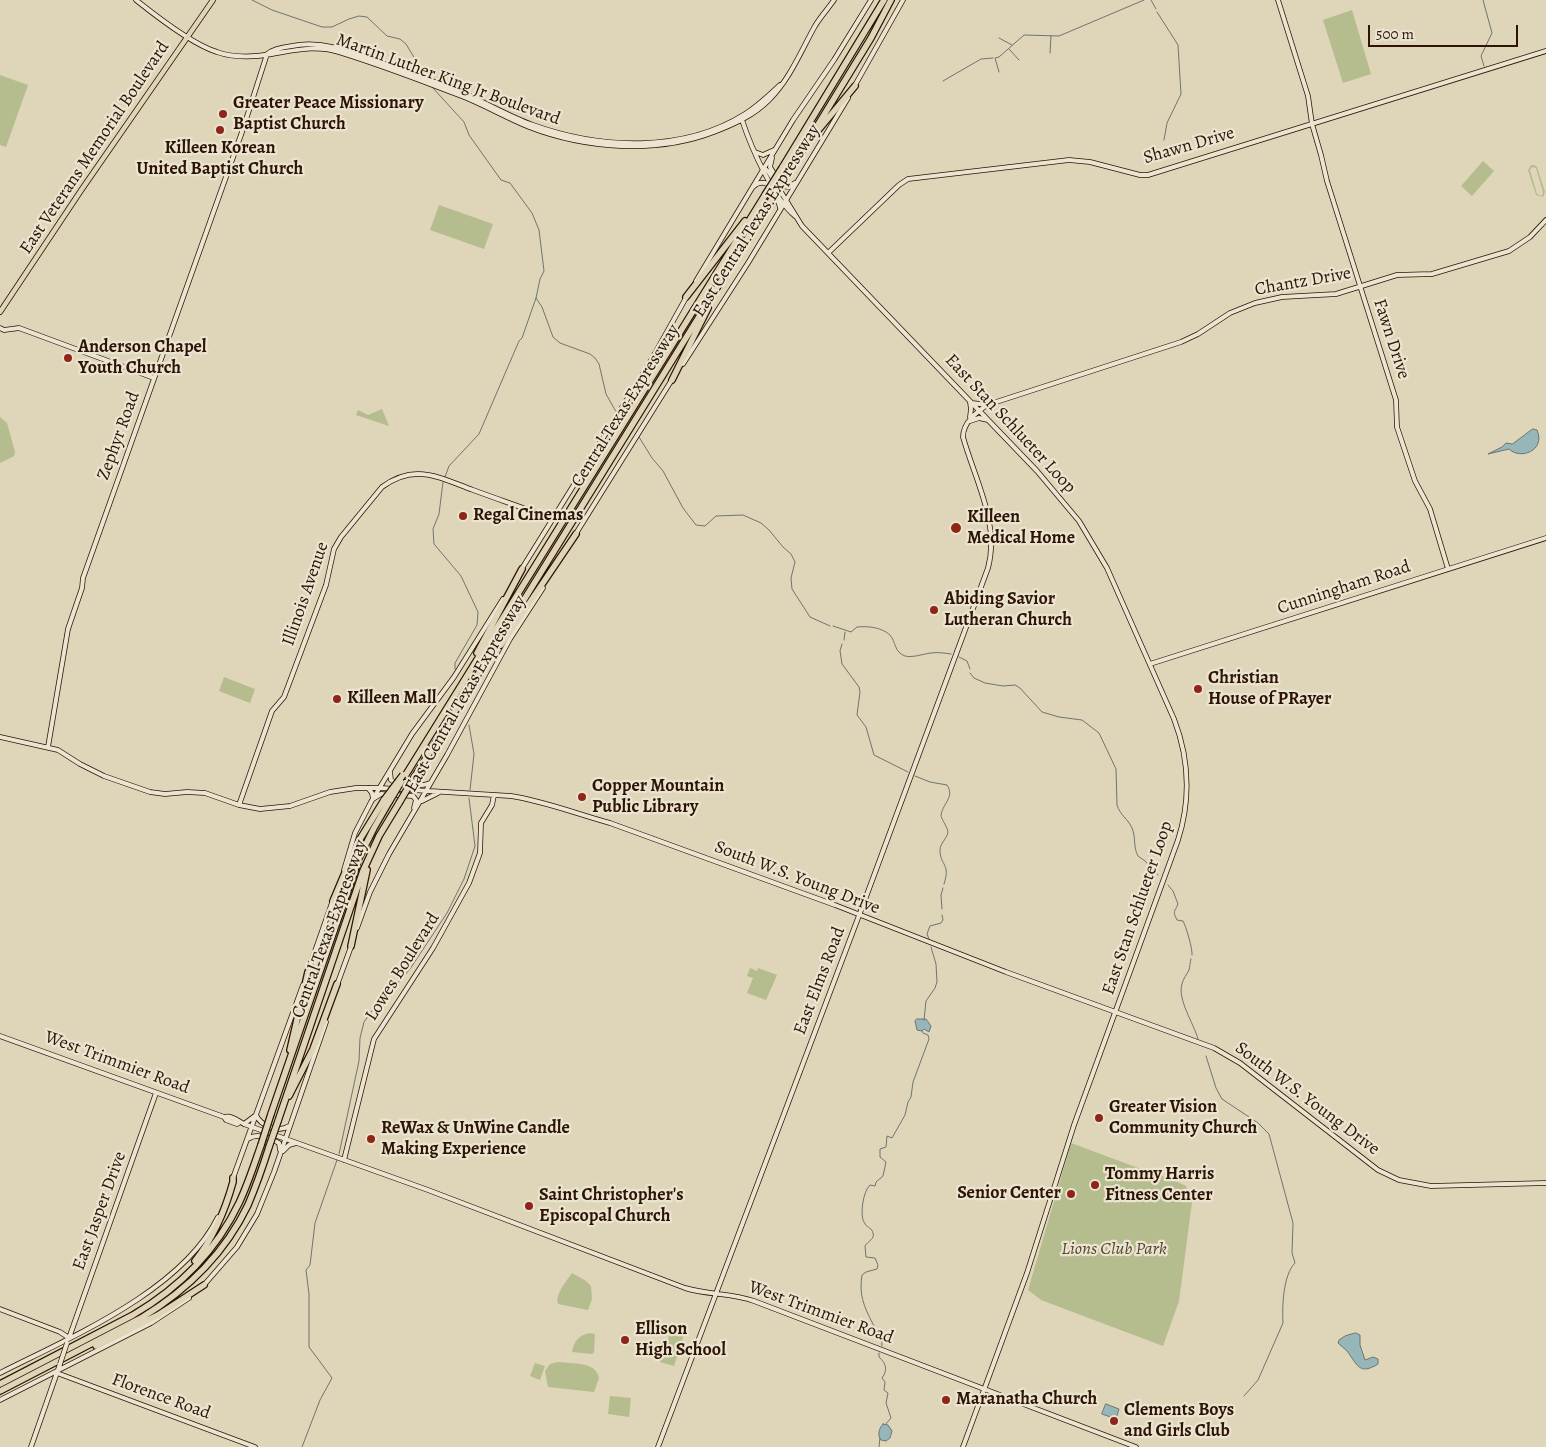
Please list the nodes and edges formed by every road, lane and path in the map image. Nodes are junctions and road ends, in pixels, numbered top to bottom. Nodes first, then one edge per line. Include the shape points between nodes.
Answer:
1 (136, 0) edge
2 (213, 0) edge
3 (834, 0) edge
4 (871, 0) edge
5 (879, 0) edge
6 (884, 0) edge
7 (891, 0) edge
8 (903, 0) edge
9 (1278, 0) edge
10 (870, 25) junction
11 (188, 36) junction
12 (1546, 51) edge
13 (267, 54) junction
14 (855, 86) junction
15 (741, 119) junction
16 (1312, 124) junction
17 (531, 126) junction
18 (805, 145) junction
19 (776, 149) junction
20 (754, 152) junction
21 (772, 156) junction
22 (764, 168) junction
23 (798, 180) junction
24 (752, 188) junction
25 (792, 190) junction
26 (785, 202) junction
27 (759, 204) junction
28 (791, 210) junction
29 (779, 212) junction
30 (1546, 220) edge
31 (828, 253) junction
32 (1360, 287) junction
33 (714, 292) junction
34 (686, 297) junction
35 (0, 312) edge
36 (0, 328) edge
37 (154, 378) junction
38 (672, 380) junction
39 (970, 401) junction
40 (988, 405) junction
41 (979, 411) junction
42 (988, 420) junction
43 (968, 422) junction
44 (553, 519) junction
45 (576, 534) junction
46 (1546, 538) edge
47 (522, 569) junction
48 (1448, 569) junction
49 (1150, 664) junction
50 (477, 677) junction
51 (462, 684) junction
52 (0, 737) edge
53 (48, 747) junction
54 (391, 770) junction
55 (432, 781) junction
56 (368, 788) junction
57 (380, 788) junction
58 (426, 791) junction
59 (441, 792) junction
60 (494, 795) junction
61 (373, 799) junction
62 (387, 801) junction
63 (418, 804) junction
64 (239, 805) junction
65 (412, 815) junction
66 (379, 836) junction
67 (333, 901) junction
68 (859, 916) junction
69 (351, 946) junction
70 (308, 972) junction
71 (338, 984) junction
72 (1115, 1012) junction
73 (0, 1036) edge
74 (285, 1074) junction
75 (156, 1093) junction
76 (281, 1111) junction
77 (256, 1115) junction
78 (224, 1117) junction
79 (242, 1123) junction
80 (252, 1126) junction
81 (290, 1126) junction
82 (286, 1138) junction
83 (247, 1140) junction
84 (296, 1142) junction
85 (280, 1154) junction
86 (344, 1160) junction
87 (233, 1178) junction
88 (1546, 1183) edge
89 (204, 1285) junction
90 (168, 1293) junction
91 (716, 1295) junction
92 (0, 1309) edge
93 (75, 1321) junction
94 (84, 1330) junction
95 (60, 1332) junction
96 (69, 1338) junction
97 (59, 1343) junction
98 (69, 1356) junction
99 (67, 1366) junction
100 (58, 1372) junction
101 (0, 1373) edge
102 (67, 1377) junction
103 (42, 1378) junction
104 (0, 1384) edge
105 (52, 1388) junction
106 (985, 1389) junction
107 (0, 1391) edge
108 (0, 1400) edge
109 (31, 1447) edge
110 (255, 1447) edge
111 (658, 1447) edge
112 (963, 1447) edge
113 (1136, 1447) edge

1 - 11 main road, Martin Luther King Jr Boulevard
2 - 11 main road, East Veterans Memorial Boulevard
3 - 15 main road, Martin Luther King Jr Boulevard via 816,24 778,91 759,109
4 - 19 main road, East Central Texas Expressway
5 - 10 highway
6 - 10 highway, Central Texas Expressway
7 - 18 highway, Central Texas Expressway
8 - 14 main road, East Central Texas Expressway
9 - 16 main road, Fawn Drive via 1308,96
10 - 27 highway, Central Texas Expressway, bridge
11 - 13 main road, Martin Luther King Jr Boulevard via 223,54
11 - 35 main road, East Veterans Memorial Boulevard
12 - 16 main road, Shawn Drive
13 - 17 main road, Martin Luther King Jr Boulevard via 303,48 330,49 445,90
13 - 17 main road, Martin Luther King Jr Boulevard via 294,45 319,44 345,50 442,85
13 - 37 main road, Zephyr Road
14 - 18 highway
14 - 23 main road, East Central Texas Expressway
15 - 17 main road, Martin Luther King Jr Boulevard via 706,133 676,140 637,143 587,138
15 - 20 main road, East Stan Schlueter Loop
16 - 31 main road, Shawn Drive via 1148,175 1069,160 914,178 899,185
16 - 32 main road, Fawn Drive
18 - 33 highway, Central Texas Expressway, bridge
19 - 20 main road via 764,155
19 - 21 main road, East Central Texas Expressway
20 - 22 main road, East Stan Schlueter Loop
21 - 22 main road, East Central Texas Expressway
21 - 23 main road via 770,168 782,186 790,187
22 - 24 main road, East Central Texas Expressway
22 - 26 main road, East Stan Schlueter Loop
23 - 25 main road, East Central Texas Expressway
24 - 29 main road via 758,183 765,183 780,203
24 - 34 main road, East Central Texas Expressway
25 - 26 main road, East Central Texas Expressway
25 - 28 main road
26 - 28 main road, East Stan Schlueter Loop
26 - 29 main road, East Central Texas Expressway
27 - 34 highway
27 - 51 highway, Central Texas Expressway
28 - 29 main road
28 - 31 main road, East Stan Schlueter Loop
29 - 38 main road, East Central Texas Expressway
30 - 32 main road, Chantz Drive via 1530,237 1509,251 1432,274 1397,276
31 - 39 main road, East Stan Schlueter Loop
32 - 40 main road, Chantz Drive via 1336,294 1282,297 1255,303 1230,313 1181,342
32 - 48 main road, Fawn Drive via 1396,400 1398,427 1415,481 1430,509
33 - 38 highway
33 - 50 highway, Central Texas Expressway
34 - 44 main road, East Central Texas Expressway
36 - 37 main road via 19,328
37 - 53 main road, Zephyr Road via 83,578 72,617
38 - 45 main road, East Central Texas Expressway
39 - 40 main road
39 - 41 main road, East Stan Schlueter Loop
39 - 43 main road, East Elms Road
40 - 41 main road, Chantz Drive
40 - 42 main road
41 - 42 main road, East Stan Schlueter Loop
41 - 43 main road
42 - 43 main road via 978,418
42 - 49 main road, East Stan Schlueter Loop via 1055,492 1087,533 1107,568
43 - 68 main road, East Elms Road via 963,436 992,528 992,555
44 - 47 main road, East Central Texas Expressway
44 - 64 main road, Illinois Avenue via 427,475 400,477 382,487 334,549 326,585 284,697 272,711
45 - 50 highway
45 - 55 main road, East Central Texas Expressway via 507,646
46 - 48 main road, Cunningham Road
47 - 51 highway
47 - 54 main road, East Central Texas Expressway
48 - 49 main road, Cunningham Road
49 - 72 main road, East Stan Schlueter Loop via 1180,734 1187,774 1185,809 1178,840
50 - 66 highway, Central Texas Expressway, bridge
51 - 62 highway, Central Texas Expressway, bridge
52 - 53 main road, South W.S. Young Drive
53 - 64 main road, South W.S. Young Drive via 104,776 150,792 205,793
54 - 55 main road via 390,778 397,784 425,785
54 - 57 main road, East Central Texas Expressway
55 - 58 main road, East Central Texas Expressway
55 - 59 main road via 433,787
56 - 57 main road, South W.S. Young Drive
56 - 61 main road
56 - 64 main road, South W.S. Young Drive via 330,792 277,808
57 - 58 main road, South W.S. Young Drive
57 - 61 main road, East Central Texas Expressway
58 - 59 main road, South W.S. Young Drive
58 - 63 main road, East Central Texas Expressway
59 - 60 main road, South W.S. Young Drive
59 - 63 main road via 426,797
60 - 68 main road, South W.S. Young Drive via 524,798 610,822
60 - 86 main road, Lowes Boulevard via 492,806 481,823 480,853 469,883 433,948 374,1039
61 - 65 main road via 381,794 413,796 416,800
61 - 67 main road, East Central Texas Expressway via 356,833
62 - 67 highway via 357,844
62 - 74 highway, Central Texas Expressway via 359,858
63 - 65 main road, East Central Texas Expressway
65 - 69 main road, East Central Texas Expressway via 377,876
66 - 69 highway
66 - 76 highway, Central Texas Expressway via 363,871
67 - 70 main road, East Central Texas Expressway
68 - 72 main road, South W.S. Young Drive
68 - 91 main road, East Elms Road
69 - 71 main road, East Central Texas Expressway
70 - 74 highway
70 - 77 main road, East Central Texas Expressway
71 - 76 highway via 307,1062
71 - 81 main road, East Central Texas Expressway
72 - 88 main road, South W.S. Young Drive via 1227,1054 1371,1164 1399,1180 1431,1186
72 - 106 main road, East Stan Schlueter Loop
73 - 75 main road, West Trimmier Road
74 - 90 highway, Central Texas Expressway, bridge via 244,1192 228,1223 205,1256
75 - 78 main road, West Trimmier Road
75 - 93 main road, East Jasper Drive
76 - 98 highway, Central Texas Expressway, bridge via 257,1183 238,1223 216,1255 160,1306
77 - 79 main road
77 - 80 main road, East Central Texas Expressway
77 - 81 main road via 262,1124 279,1130
78 - 79 main road, West Trimmier Road
78 - 79 main road, West Trimmier Road via 237,1124
79 - 80 main road, West Trimmier Road
79 - 83 main road
80 - 82 main road, West Trimmier Road
80 - 83 main road, East Central Texas Expressway
81 - 82 main road, East Central Texas Expressway
81 - 84 main road
82 - 84 main road, West Trimmier Road
82 - 85 main road, East Central Texas Expressway
83 - 85 main road via 255,1135 277,1141
83 - 87 main road, East Central Texas Expressway
84 - 85 main road
84 - 86 main road, West Trimmier Road
85 - 89 main road, East Central Texas Expressway via 250,1228
86 - 91 main road, West Trimmier Road via 685,1288
87 - 90 highway via 214,1234
87 - 94 main road, East Central Texas Expressway via 212,1230 186,1262 130,1304
89 - 98 highway via 158,1315 82,1353
89 - 99 main road, East Central Texas Expressway via 169,1312
90 - 104 highway, Central Texas Expressway via 124,1320
91 - 106 main road, West Trimmier Road via 754,1301
91 - 111 main road, East Elms Road
92 - 95 main road
93 - 94 main road
93 - 96 main road, East Jasper Drive
94 - 96 main road, East Central Texas Expressway
95 - 96 main road
95 - 97 main road
96 - 97 main road, East Central Texas Expressway
96 - 100 main road, East Jasper Drive, bridge
97 - 101 main road, East Central Texas Expressway
98 - 107 highway, Central Texas Expressway
99 - 100 main road, East Central Texas Expressway
99 - 102 main road via 64,1371
100 - 102 main road, Florence Road
100 - 103 main road, East Central Texas Expressway
100 - 105 main road, East Jasper Drive
102 - 110 main road, Florence Road
103 - 105 main road via 49,1379
103 - 108 main road, East Central Texas Expressway
105 - 109 main road, East Jasper Drive
106 - 112 main road, East Stan Schlueter Loop
106 - 113 main road, West Trimmier Road

